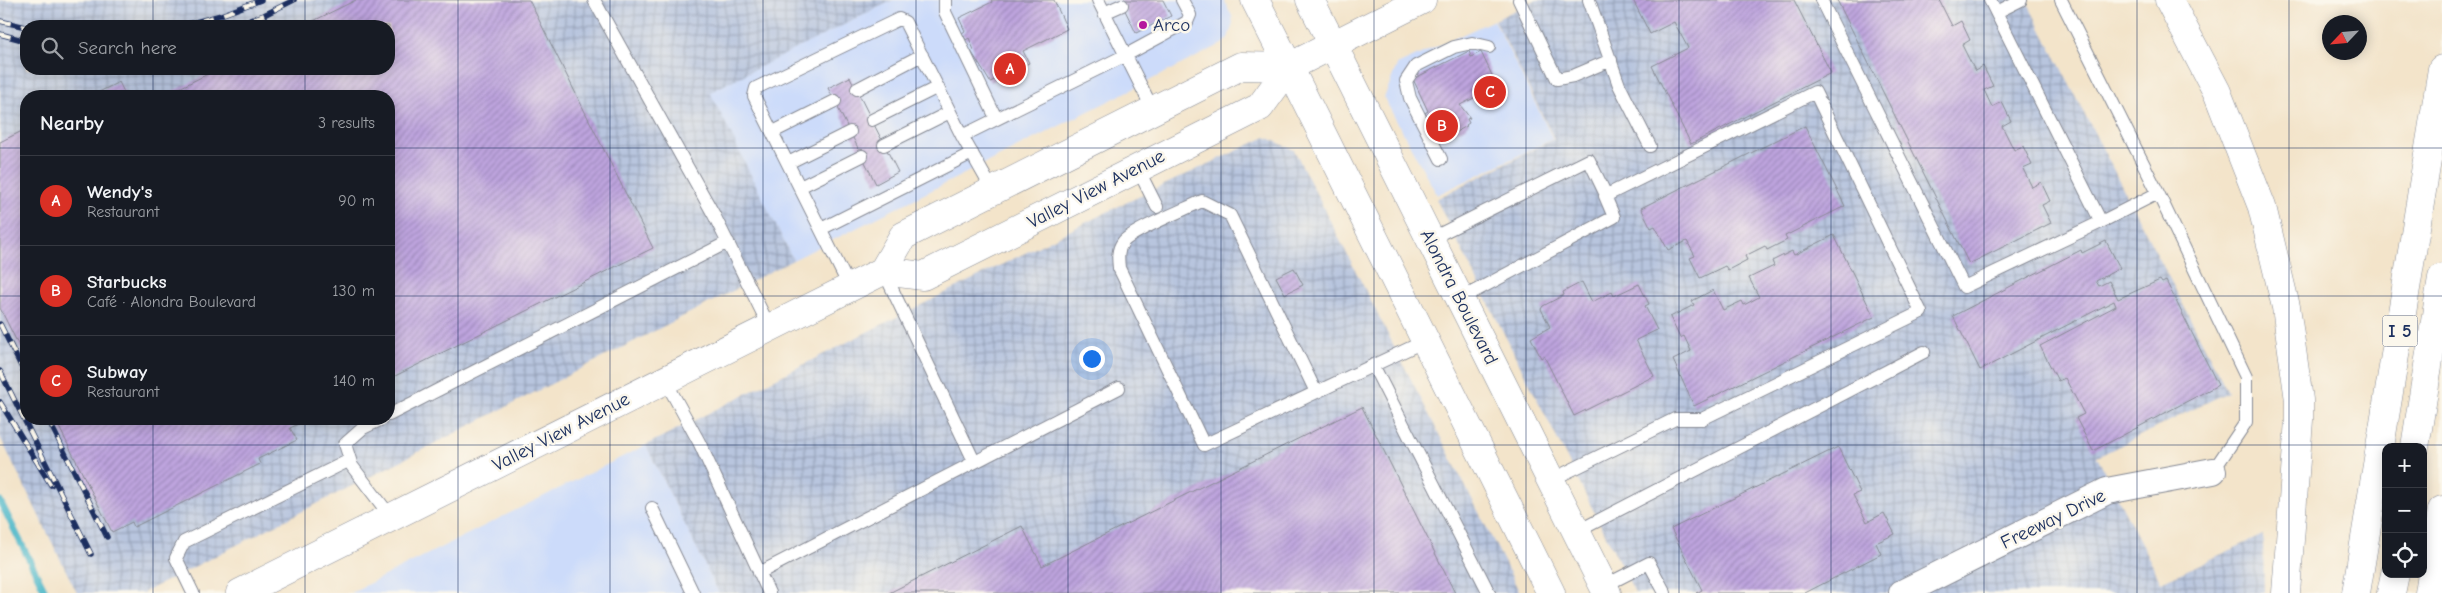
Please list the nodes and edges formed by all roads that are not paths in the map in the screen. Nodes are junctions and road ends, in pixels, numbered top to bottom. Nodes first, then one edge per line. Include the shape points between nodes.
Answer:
1 (594, 0) edge
2 (945, 0) edge
3 (1098, 0) edge
4 (1182, 0) edge
5 (1255, 0) edge
6 (1310, 0) edge
7 (1422, 0) edge
8 (1519, 0) edge
9 (1589, 0) edge
10 (1821, 0) edge
11 (1990, 0) edge
12 (2021, 0) edge
13 (2061, 0) edge
14 (2169, 0) edge
15 (1122, 4) dead end
16 (1997, 12) junction
17 (1104, 13) junction
18 (1333, 45) junction
19 (1489, 47) dead end
20 (922, 55) junction
21 (1126, 56) junction
22 (1611, 60) junction
23 (1289, 67) junction
24 (2442, 69) edge
25 (938, 87) junction
26 (857, 89) dead end
27 (835, 101) dead end
28 (1153, 110) junction
29 (950, 112) junction
30 (996, 118) junction
31 (872, 120) dead end
32 (773, 132) junction
33 (850, 132) dead end
34 (962, 136) junction
35 (884, 145) dead end
36 (1650, 146) dead end
37 (972, 153) junction
38 (862, 156) dead end
39 (1441, 158) dead end
40 (788, 164) junction
41 (1142, 177) dead end
42 (800, 187) junction
43 (992, 192) junction
44 (2158, 193) junction
45 (1606, 195) junction
46 (1157, 208) dead end
47 (2101, 222) junction
48 (821, 229) junction
49 (1430, 239) junction
50 (728, 242) junction
51 (883, 271) junction
52 (2442, 278) edge
53 (850, 288) junction
54 (1460, 299) junction
55 (770, 328) junction
56 (1425, 341) junction
57 (1924, 352) dead end
58 (1373, 365) junction
59 (666, 380) junction
60 (1119, 388) dead end
61 (1316, 392) junction
62 (395, 412) edge
63 (369, 425) edge
64 (2416, 443) edge
65 (350, 460) junction
66 (974, 461) junction
67 (2213, 472) joint
68 (1551, 480) junction
69 (652, 508) dead end
70 (2442, 510) edge
71 (391, 517) junction
72 (1576, 532) junction
73 (760, 573) junction
74 (2394, 578) edge
75 (1605, 590) edge
76 (193, 593) edge
77 (240, 593) edge
78 (693, 593) edge
79 (769, 593) edge
80 (1488, 593) edge
81 (1551, 593) edge
82 (1665, 593) edge
83 (1902, 593) edge
84 (2286, 593) edge
85 (2356, 593) edge
86 (2392, 593) edge
87 (2429, 593) edge

1 - 50 lane
2 - 30 lane via 945,12
3 - 17 lane
4 - 21 lane via 1190,15 1186,22
5 - 23 main road
6 - 18 main road, Alondra Boulevard
7 - 18 main road, Valley View Avenue
8 - 22 lane via 1557,79
9 - 22 lane
10 - 47 lane via 1964,287
11 - 16 lane
12 - 16 lane
13 - 44 lane
14 - 84 main road via 2217,92 2262,207 2286,307 2299,400
15 - 17 lane
16 - 47 lane
17 - 21 lane
18 - 23 main road, Valley View Avenue
18 - 49 main road, Alondra Boulevard
19 - 39 lane via 1472,43 1454,47 1416,66 1406,80 1410,98
20 - 25 lane
20 - 26 lane
20 - 32 lane via 905,22 899,20 756,88 754,96
21 - 28 lane
21 - 30 lane
22 - 36 lane via 1619,85
23 - 28 main road, Valley View Avenue via 1241,66
23 - 51 main road, Valley View Avenue via 1260,106 1095,190 922,276
23 - 56 main road
24 - 85 main road, I 5
25 - 29 lane
25 - 31 lane
27 - 32 lane
28 - 43 main road, Valley View Avenue
29 - 34 lane
29 - 35 lane
30 - 34 lane
32 - 40 lane
33 - 40 lane
34 - 37 lane
37 - 43 lane
37 - 48 lane
38 - 42 lane
40 - 42 lane
41 - 46 lane
42 - 48 lane
43 - 51 main road, Valley View Avenue via 904,236
44 - 47 lane
44 - 67 lane via 2246,378 2246,422
45 - 49 lane via 1589,160
45 - 54 lane via 1614,217
45 - 68 lane via 1815,92 1921,312 1702,418 1675,419
48 - 53 lane
49 - 54 main road, Alondra Boulevard
50 - 55 lane
50 - 62 lane
51 - 53 main road, Valley View Avenue
51 - 66 lane
52 - 64 main road
53 - 55 main road, Valley View Avenue
54 - 68 main road, Alondra Boulevard
55 - 59 main road, Valley View Avenue
56 - 58 lane
56 - 81 main road
57 - 72 lane
58 - 61 lane
58 - 80 lane
59 - 71 main road, Valley View Avenue
59 - 73 lane via 699,442
60 - 66 lane
61 - 61 lane via 1230,215 1202,201 1123,242 1118,253 1119,268 1204,445
63 - 65 lane via 345,444
65 - 71 lane
65 - 76 lane via 184,542 176,558
66 - 73 lane
67 - 83 street, Freeway Drive via 2107,491
68 - 72 main road, Alondra Boulevard
69 - 78 lane
70 - 87 main road
71 - 77 main road, Valley View Avenue
72 - 75 main road, Alondra Boulevard
73 - 79 lane
74 - 86 main road
75 - 82 lane via 1649,563

